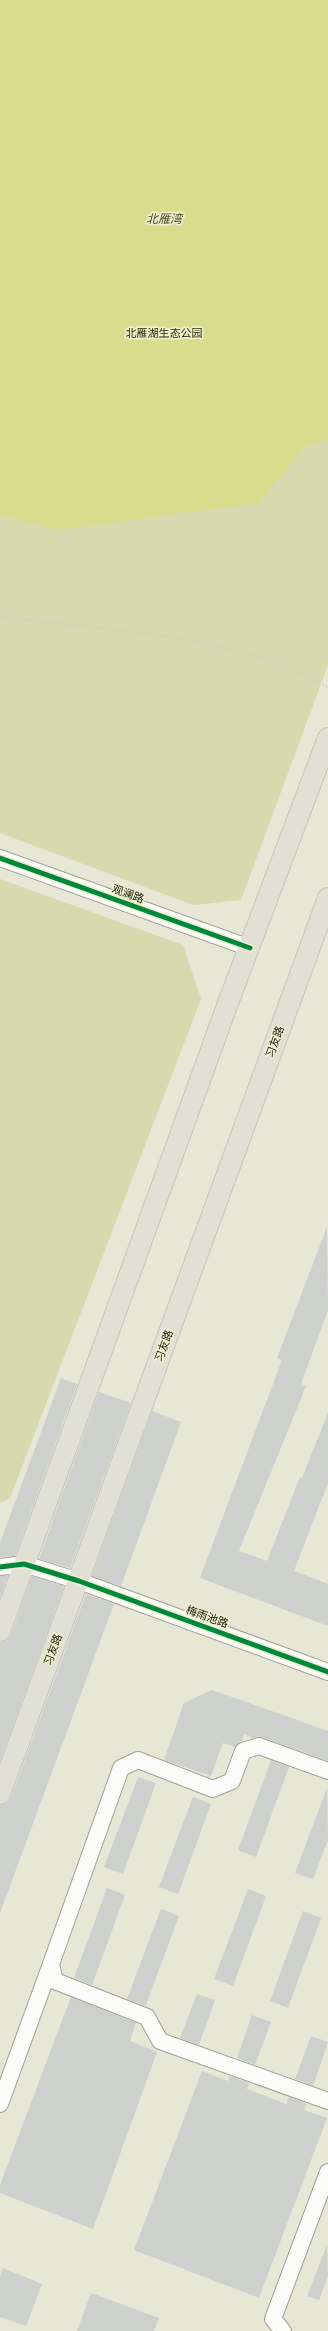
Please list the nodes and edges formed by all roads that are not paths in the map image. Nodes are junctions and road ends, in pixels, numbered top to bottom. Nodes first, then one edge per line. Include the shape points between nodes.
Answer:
1 (328, 738) edge
2 (0, 858) edge
3 (328, 898) edge
4 (250, 948) junction
5 (24, 1564) junction
6 (0, 1567) edge
7 (78, 1581) junction
8 (0, 1631) edge
9 (328, 1672) edge
10 (328, 1771) edge
11 (0, 1794) edge
12 (51, 1964) junction
13 (328, 2101) edge
14 (0, 2104) edge
15 (328, 2172) edge
16 (283, 2331) edge

1 - 4 main road
2 - 4 street, 观澜路
3 - 7 main road, 习友路
4 - 5 main road via 222,1018
5 - 6 street
5 - 7 street, 梅雨池路
5 - 8 main road
7 - 9 street, 梅雨池路
7 - 11 main road, 习友路
10 - 12 street via 258,1746 243,1752 232,1781 213,1789 138,1760 121,1768
12 - 13 street via 55,1981 147,2017 160,2041
12 - 14 street
15 - 16 street via 273,2319

